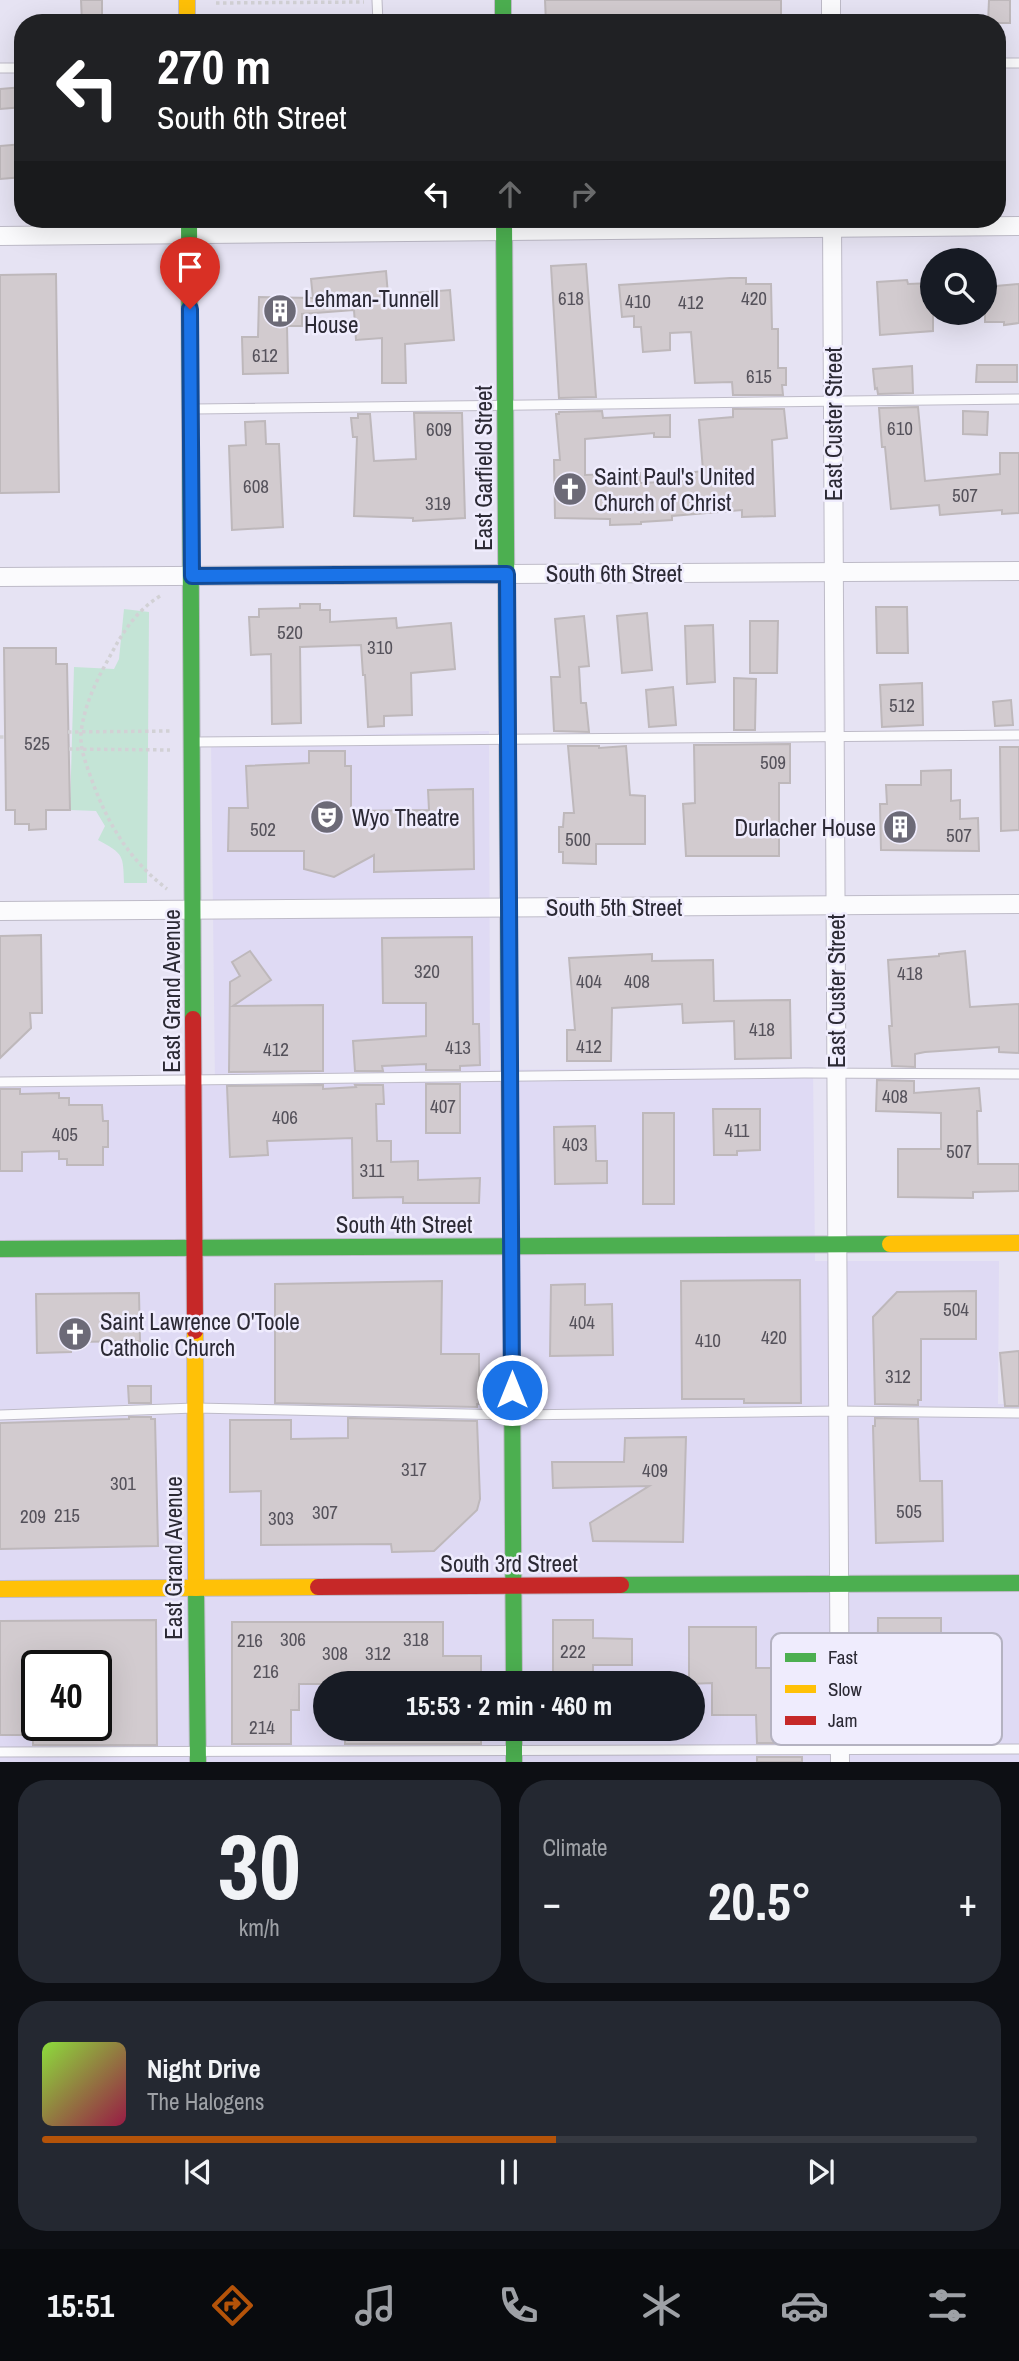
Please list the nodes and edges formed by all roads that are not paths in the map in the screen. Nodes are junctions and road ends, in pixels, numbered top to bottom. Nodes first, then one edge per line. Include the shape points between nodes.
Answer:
1 (168, 228) edge
2 (189, 228) edge
3 (504, 228) edge
4 (832, 228) edge
5 (0, 236) edge
6 (1019, 399) edge
7 (833, 400) junction
8 (506, 406) junction
9 (191, 409) junction
10 (1019, 570) edge
11 (834, 572) junction
12 (507, 574) junction
13 (192, 576) junction
14 (0, 578) edge
15 (1019, 735) edge
16 (835, 737) junction
17 (508, 740) junction
18 (193, 741) junction
19 (1019, 904) edge
20 (836, 905) junction
21 (509, 907) junction
22 (194, 909) junction
23 (0, 911) edge
24 (836, 1073) junction
25 (1019, 1074) edge
26 (510, 1077) junction
27 (194, 1081) junction
28 (0, 1082) edge
29 (1019, 1243) edge
30 (837, 1244) junction
31 (511, 1246) junction
32 (194, 1248) junction
33 (0, 1249) edge
34 (195, 1408) junction
35 (838, 1411) junction
36 (1019, 1413) edge
37 (0, 1415) edge
38 (512, 1415) junction
39 (1019, 1583) edge
40 (839, 1584) junction
41 (513, 1586) junction
42 (196, 1588) junction
43 (0, 1589) edge
44 (839, 1633) edge
45 (514, 1671) edge
46 (1019, 1749) edge
47 (0, 1752) edge
48 (840, 1756) edge
49 (198, 1757) edge
50 (514, 1757) edge

1 - 5 street
2 - 9 street, East Grand Avenue
3 - 8 street, East Garfield Street
4 - 7 street, East Custer Street
6 - 7 lane
7 - 8 lane
7 - 11 street, East Custer Street
8 - 9 lane
8 - 12 street, East Garfield Street
9 - 13 street, East Grand Avenue
10 - 11 street, South 6th Street
11 - 12 street, South 6th Street
11 - 16 street, East Custer Street
12 - 13 street, South 6th Street
12 - 17 street, East Garfield Street
13 - 14 street, South 6th Street
13 - 18 street, East Grand Avenue
15 - 16 lane
16 - 17 lane
16 - 20 street, East Custer Street
17 - 18 lane
17 - 21 street, East Garfield Street
18 - 22 street, East Grand Avenue
19 - 20 street, South 5th Street
20 - 21 street, South 5th Street
20 - 24 street, East Custer Street
21 - 22 street, South 5th Street
21 - 26 street, East Garfield Street
22 - 23 street, South 5th Street
22 - 27 street, East Grand Avenue
24 - 25 lane
24 - 26 lane
24 - 30 street, East Custer Street
26 - 27 lane
26 - 31 street, East Garfield Street
27 - 28 lane
27 - 32 street, East Grand Avenue
29 - 30 street, South 4th Street
30 - 31 street, South 4th Street
30 - 35 street, East Custer Street
31 - 32 street, South 4th Street
31 - 38 street, East Garfield Street
32 - 33 street, South 4th Street
32 - 34 street, East Grand Avenue
34 - 37 lane
34 - 38 lane
34 - 42 street, East Grand Avenue
35 - 36 lane
35 - 38 lane
35 - 40 street, East Custer Street
38 - 41 street, East Garfield Street
39 - 40 street, South 3rd Street
40 - 41 street, South 3rd Street
40 - 44 street, East Custer Street
41 - 42 street, South 3rd Street
41 - 45 street, East Garfield Street
42 - 43 street, South 3rd Street
42 - 49 street, East Grand Avenue
46 - 48 lane
47 - 49 lane
48 - 50 lane
49 - 50 lane

